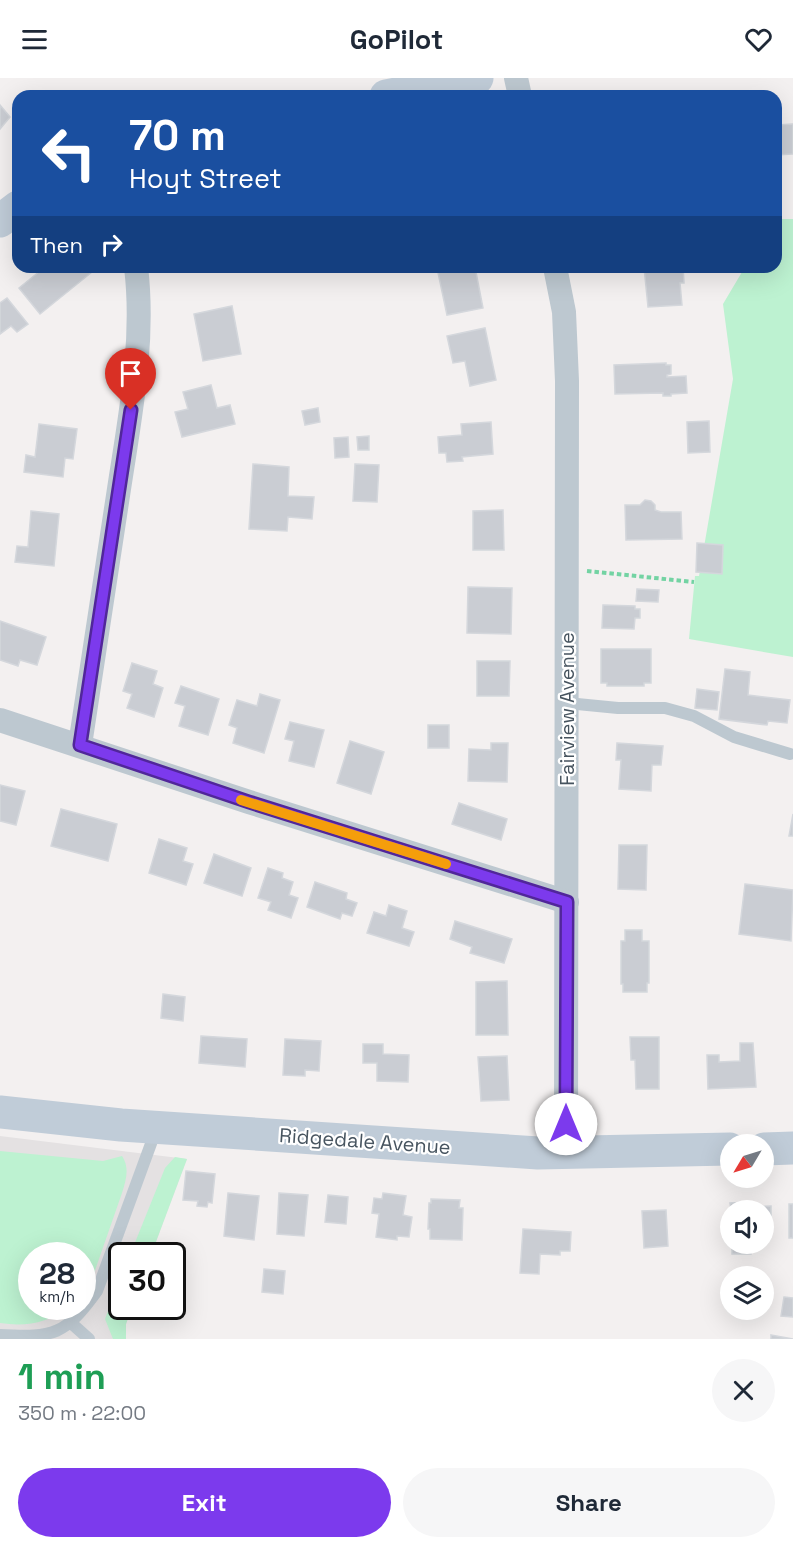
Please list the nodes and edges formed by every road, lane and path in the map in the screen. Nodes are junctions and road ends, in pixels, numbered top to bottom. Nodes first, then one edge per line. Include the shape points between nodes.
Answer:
1 (477, 78) edge
2 (416, 90) edge
3 (12, 212) edge
4 (0, 221) edge
5 (137, 273) edge
6 (556, 273) edge
7 (581, 570) dead end
8 (694, 582) dead end
9 (567, 703) junction
10 (0, 720) edge
11 (80, 745) junction
12 (790, 754) dead end
13 (567, 902) junction
14 (0, 1112) edge
15 (157, 1127) junction
16 (793, 1148) edge
17 (720, 1149) edge
18 (774, 1149) edge
19 (566, 1152) junction
20 (70, 1322) junction
21 (0, 1335) edge
22 (89, 1339) edge

1 - 2 street
3 - 4 street
5 - 11 street via 138,348 131,410
6 - 9 street, Fairview Avenue via 564,312 567,381
7 - 8 path
9 - 12 lane via 665,708 694,716 734,737
9 - 13 street, Fairview Avenue
10 - 11 street
11 - 13 street
13 - 19 street, Fairview Avenue
14 - 15 street, Ridgedale Avenue
15 - 19 street, Ridgedale Avenue
15 - 20 lane via 97,1291
16 - 18 street
17 - 19 street, Ridgedale Avenue
20 - 21 lane via 61,1330 34,1336
20 - 22 lane

